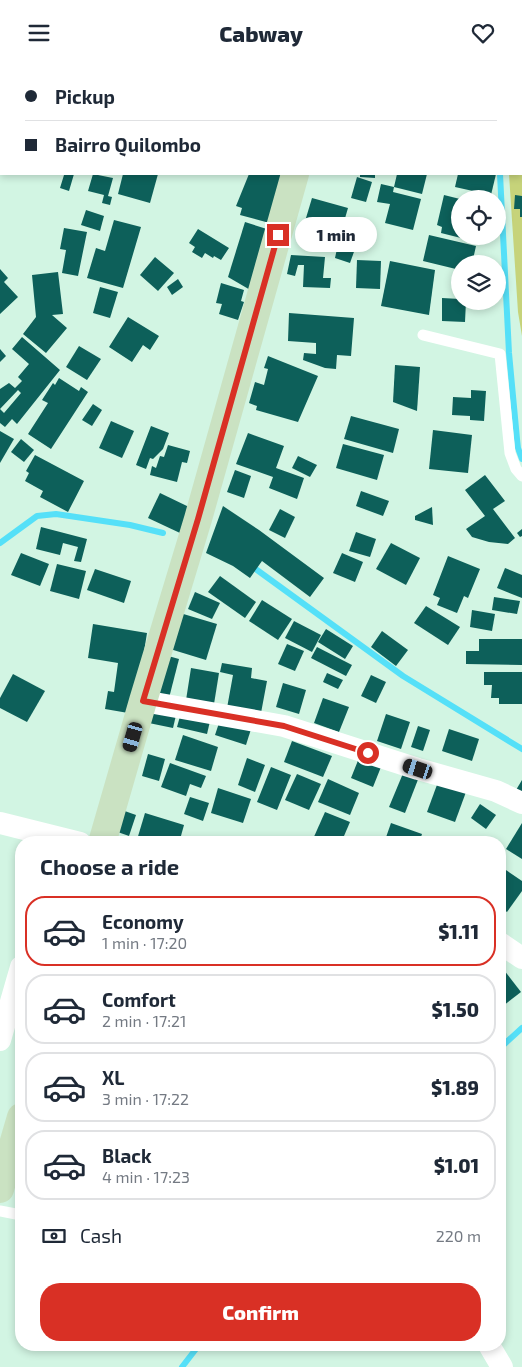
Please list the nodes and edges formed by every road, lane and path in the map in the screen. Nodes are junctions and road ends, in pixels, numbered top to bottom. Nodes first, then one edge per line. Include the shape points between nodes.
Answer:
1 (296, 175) edge
2 (423, 335) dead end
3 (522, 476) edge
4 (143, 701) junction
5 (522, 803) edge
6 (0, 823) edge
7 (48, 836) edge
8 (104, 836) edge
9 (506, 947) edge
10 (522, 958) edge
11 (15, 988) edge
12 (0, 1040) edge
13 (15, 1138) edge
14 (0, 1189) edge
15 (0, 1211) edge
16 (15, 1214) edge
17 (493, 1351) edge
18 (502, 1367) edge

1 - 4 street
2 - 3 lane via 500,354 510,453
4 - 5 street via 284,726 496,791
4 - 8 street
6 - 7 street
9 - 10 street
11 - 12 street
13 - 14 street
15 - 16 lane
17 - 18 street

